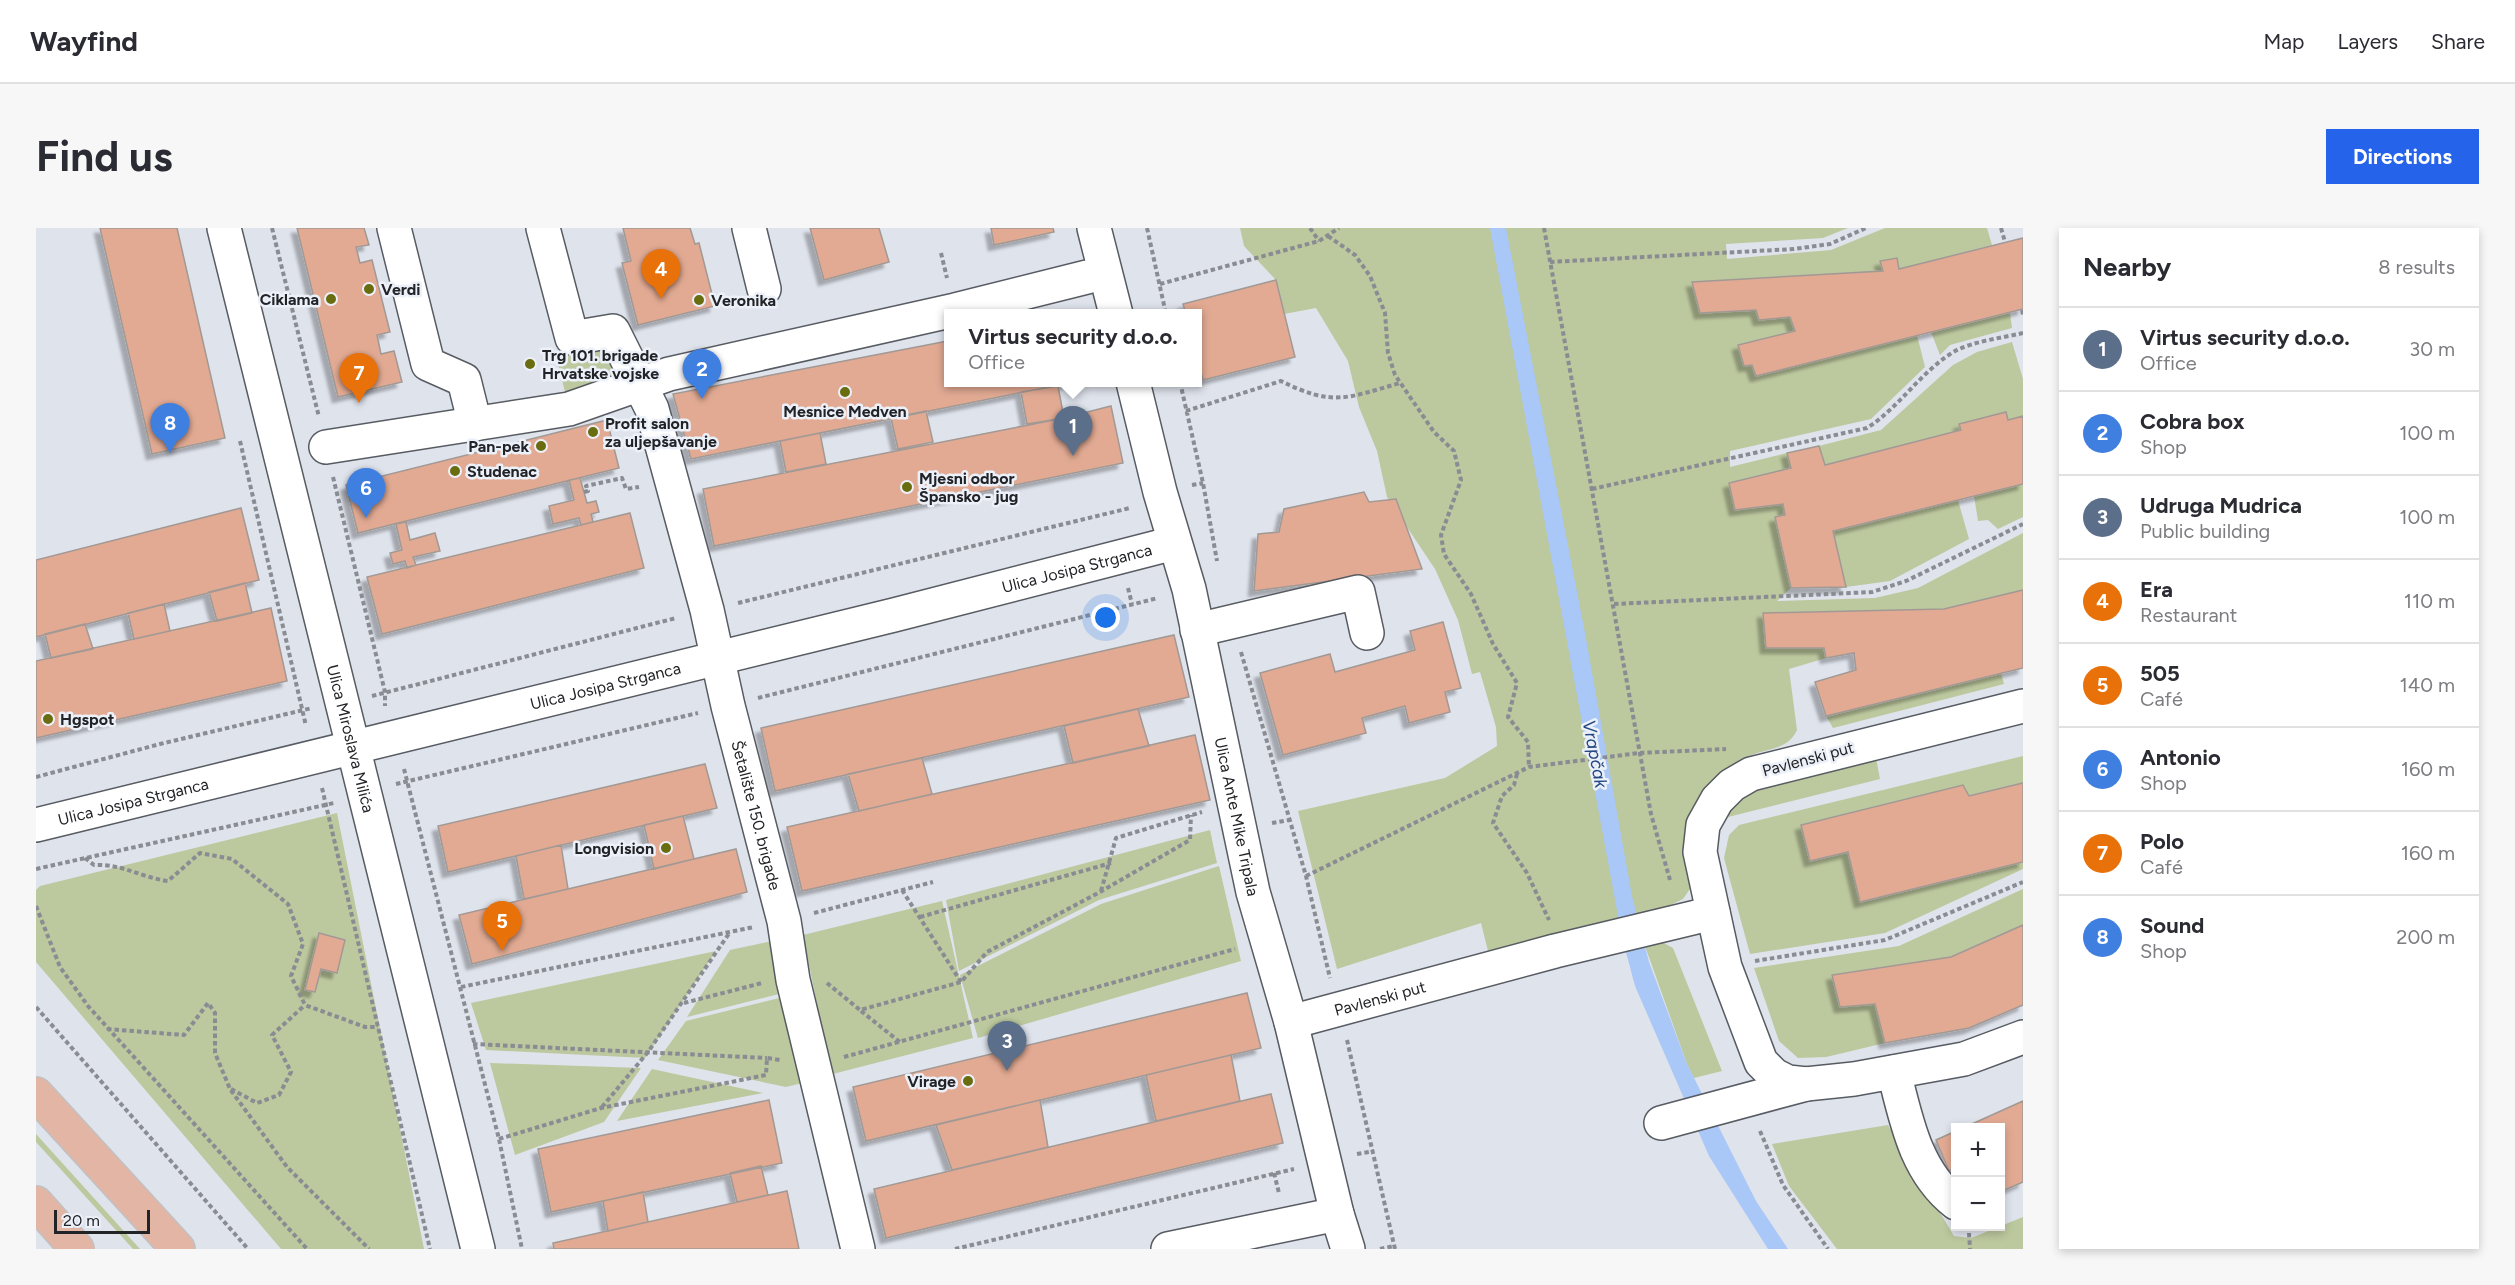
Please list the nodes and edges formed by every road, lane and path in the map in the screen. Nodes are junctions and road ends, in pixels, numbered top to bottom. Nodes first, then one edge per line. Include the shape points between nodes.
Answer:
1 (224, 228) edge
2 (394, 228) edge
3 (543, 228) edge
4 (749, 228) edge
5 (1094, 228) edge
6 (1147, 228) edge
7 (1310, 228) edge
8 (1339, 228) edge
9 (1544, 228) edge
10 (1866, 228) edge
11 (2001, 228) edge
12 (1328, 236) junction
13 (1319, 241) junction
14 (2005, 242) dead end
15 (1550, 262) junction
16 (1087, 277) dead end
17 (1160, 284) junction
18 (764, 289) dead end
19 (956, 309) edge
20 (1115, 309) edge
21 (1165, 309) edge
22 (944, 312) edge
23 (2023, 333) edge
24 (1400, 383) junction
25 (640, 385) junction
26 (1134, 387) edge
27 (1181, 387) edge
28 (1186, 411) junction
29 (476, 424) junction
30 (240, 438) dead end
31 (326, 447) dead end
32 (622, 478) dead end
33 (1592, 489) junction
34 (584, 492) dead end
35 (1136, 502) dead end
36 (2023, 524) edge
37 (1174, 543) junction
38 (1220, 572) dead end
39 (1166, 596) dead end
40 (1614, 604) junction
41 (707, 610) junction
42 (1232, 622) junction
43 (1197, 630) junction
44 (1367, 633) dead end
45 (716, 657) junction
46 (362, 698) dead end
47 (728, 706) junction
48 (2023, 706) edge
49 (318, 707) dead end
50 (301, 710) junction
51 (309, 736) dead end
52 (353, 746) junction
53 (1731, 749) dead end
54 (1640, 753) junction
55 (401, 759) dead end
56 (1529, 768) junction
57 (1518, 773) junction
58 (36, 777) edge
59 (407, 782) junction
60 (321, 785) dead end
61 (391, 786) dead end
62 (341, 801) dead end
63 (325, 804) junction
64 (1210, 811) dead end
65 (1191, 815) junction
66 (36, 825) edge
67 (85, 858) junction
68 (1111, 863) junction
69 (36, 869) edge
70 (1306, 876) junction
71 (1670, 881) dead end
72 (933, 882) dead end
73 (2023, 882) edge
74 (902, 890) junction
75 (1100, 892) junction
76 (36, 906) edge
77 (1713, 913) junction
78 (920, 917) junction
79 (784, 921) junction
80 (730, 932) junction
81 (1241, 947) dead end
82 (1555, 951) junction
83 (1746, 962) dead end
84 (792, 976) junction
85 (961, 982) junction
86 (1332, 984) dead end
87 (461, 987) junction
88 (684, 1003) junction
89 (305, 1005) junction
90 (36, 1007) edge
91 (860, 1010) junction
92 (1291, 1022) junction
93 (378, 1027) junction
94 (107, 1029) junction
95 (1345, 1033) dead end
96 (2023, 1037) edge
97 (901, 1043) junction
98 (473, 1044) junction
99 (648, 1052) junction
100 (768, 1058) junction
101 (813, 1065) junction
102 (1894, 1072) junction
103 (1806, 1084) junction
104 (230, 1089) junction
105 (36, 1094) edge
106 (601, 1108) junction
107 (1660, 1123) dead end
108 (499, 1139) junction
109 (1374, 1151) junction
110 (1324, 1160) junction
111 (1951, 1197) edge
112 (36, 1203) edge
113 (1337, 1214) junction
114 (1969, 1231) edge
115 (1395, 1247) edge
116 (76, 1249) edge
117 (178, 1249) edge
118 (248, 1249) edge
119 (308, 1249) edge
120 (369, 1249) edge
121 (430, 1249) edge
122 (478, 1249) edge
123 (522, 1249) edge
124 (858, 1249) edge
125 (955, 1249) edge
126 (1168, 1249) edge
127 (1348, 1249) edge
128 (1378, 1249) edge
129 (1970, 1249) edge

1 - 52 street, Ulica Miroslava Milića
2 - 29 street via 428,364 464,380
3 - 25 street via 572,338 613,331
4 - 18 street
5 - 20 street
6 - 17 path
7 - 13 path
8 - 12 path
9 - 15 path
10 - 15 path via 1830,244 1794,249
11 - 14 path
12 - 13 path
12 - 24 path via 1355,255 1370,276 1385,313 1388,353
13 - 17 path
15 - 33 path
16 - 19 street
17 - 21 path
22 - 25 street via 669,374
23 - 33 path via 1957,350 1935,365 1867,428
24 - 28 path via 1343,399 1305,393 1281,381
24 - 56 path via 1434,432 1454,451 1461,480 1441,535 1444,554 1471,594 1493,644 1517,683 1508,717 1528,742
25 - 29 street via 569,409
25 - 41 street, Šetalište 150. brigade via 652,410
26 - 37 street, Ulica Ante Mike Tripala
27 - 28 path
28 - 38 path
29 - 31 street
30 - 50 path
32 - 34 path via 586,486 588,490
33 - 40 path
35 - 41 path via 1112,513
36 - 40 path via 1906,581 1872,592
37 - 43 street, Ulica Ante Mike Tripala
37 - 45 street, Ulica Josipa Strganca
39 - 47 path
40 - 54 path
41 - 45 street, Šetalište 150. brigade
41 - 46 path
42 - 43 street
42 - 44 street via 1358,592
42 - 70 path
43 - 92 street, Ulica Ante Mike Tripala via 1253,892
45 - 47 street, Šetalište 150. brigade
45 - 52 street, Ulica Josipa Strganca
47 - 59 path
47 - 79 street, Šetalište 150. brigade
48 - 77 street, Pavlenski put via 1751,774 1732,785 1717,800 1703,825 1700,852
49 - 50 path
50 - 51 path
50 - 58 path
52 - 66 street, Ulica Josipa Strganca
52 - 122 street, Ulica Miroslava Milića
53 - 54 path
54 - 56 path
54 - 71 path via 1651,814
55 - 59 path
56 - 57 path
57 - 70 path
57 - 82 path via 1514,785 1502,796 1492,822 1527,873 1547,914
59 - 61 path
59 - 87 path
60 - 63 path
62 - 63 path
63 - 67 path
63 - 93 path
64 - 65 path
65 - 68 path via 1116,838
65 - 75 path via 1190,840
67 - 69 path
67 - 89 path via 94,865 116,864 148,878 168,881 200,853 232,860 288,904 303,944 291,976
68 - 75 path
68 - 78 path
70 - 86 path
72 - 74 path
73 - 83 path via 1885,940
74 - 78 path
74 - 79 path
75 - 85 path via 987,952
76 - 94 path via 60,967
77 - 82 street, Pavlenski put
77 - 103 street, Pavlenski put via 1725,967 1761,1062 1788,1082
78 - 85 path
79 - 80 path
79 - 84 street, Šetalište 150. brigade
80 - 87 path
80 - 88 path
81 - 97 path
82 - 92 street, Pavlenski put
84 - 88 path
84 - 91 path via 816,973
84 - 101 street, Šetalište 150. brigade
85 - 91 path
87 - 98 path
88 - 99 path
89 - 93 path via 365,1027
89 - 104 path via 273,1035 291,1072 279,1095 257,1103
90 - 118 path
91 - 97 path
92 - 110 street, Ulica Ante Mike Tripala
93 - 121 path
94 - 104 path via 184,1035 208,1002 215,1012 215,1053
94 - 119 path
95 - 109 path
96 - 102 street, Pavlenski put via 1964,1059
97 - 101 path
98 - 99 path
98 - 108 path
99 - 100 path
99 - 106 path
100 - 101 path
100 - 106 path via 766,1075
101 - 124 street, Šetalište 150. brigade
102 - 103 street, Pavlenski put
102 - 111 street via 1918,1155
103 - 107 street
104 - 120 path via 287,1167
105 - 117 main road
106 - 108 path
108 - 123 path
109 - 110 path
109 - 115 path
110 - 113 street, Ulica Ante Mike Tripala
110 - 125 path
112 - 116 main road
113 - 126 street
113 - 127 street, Ulica Ante Mike Tripala
114 - 129 path
115 - 128 path

